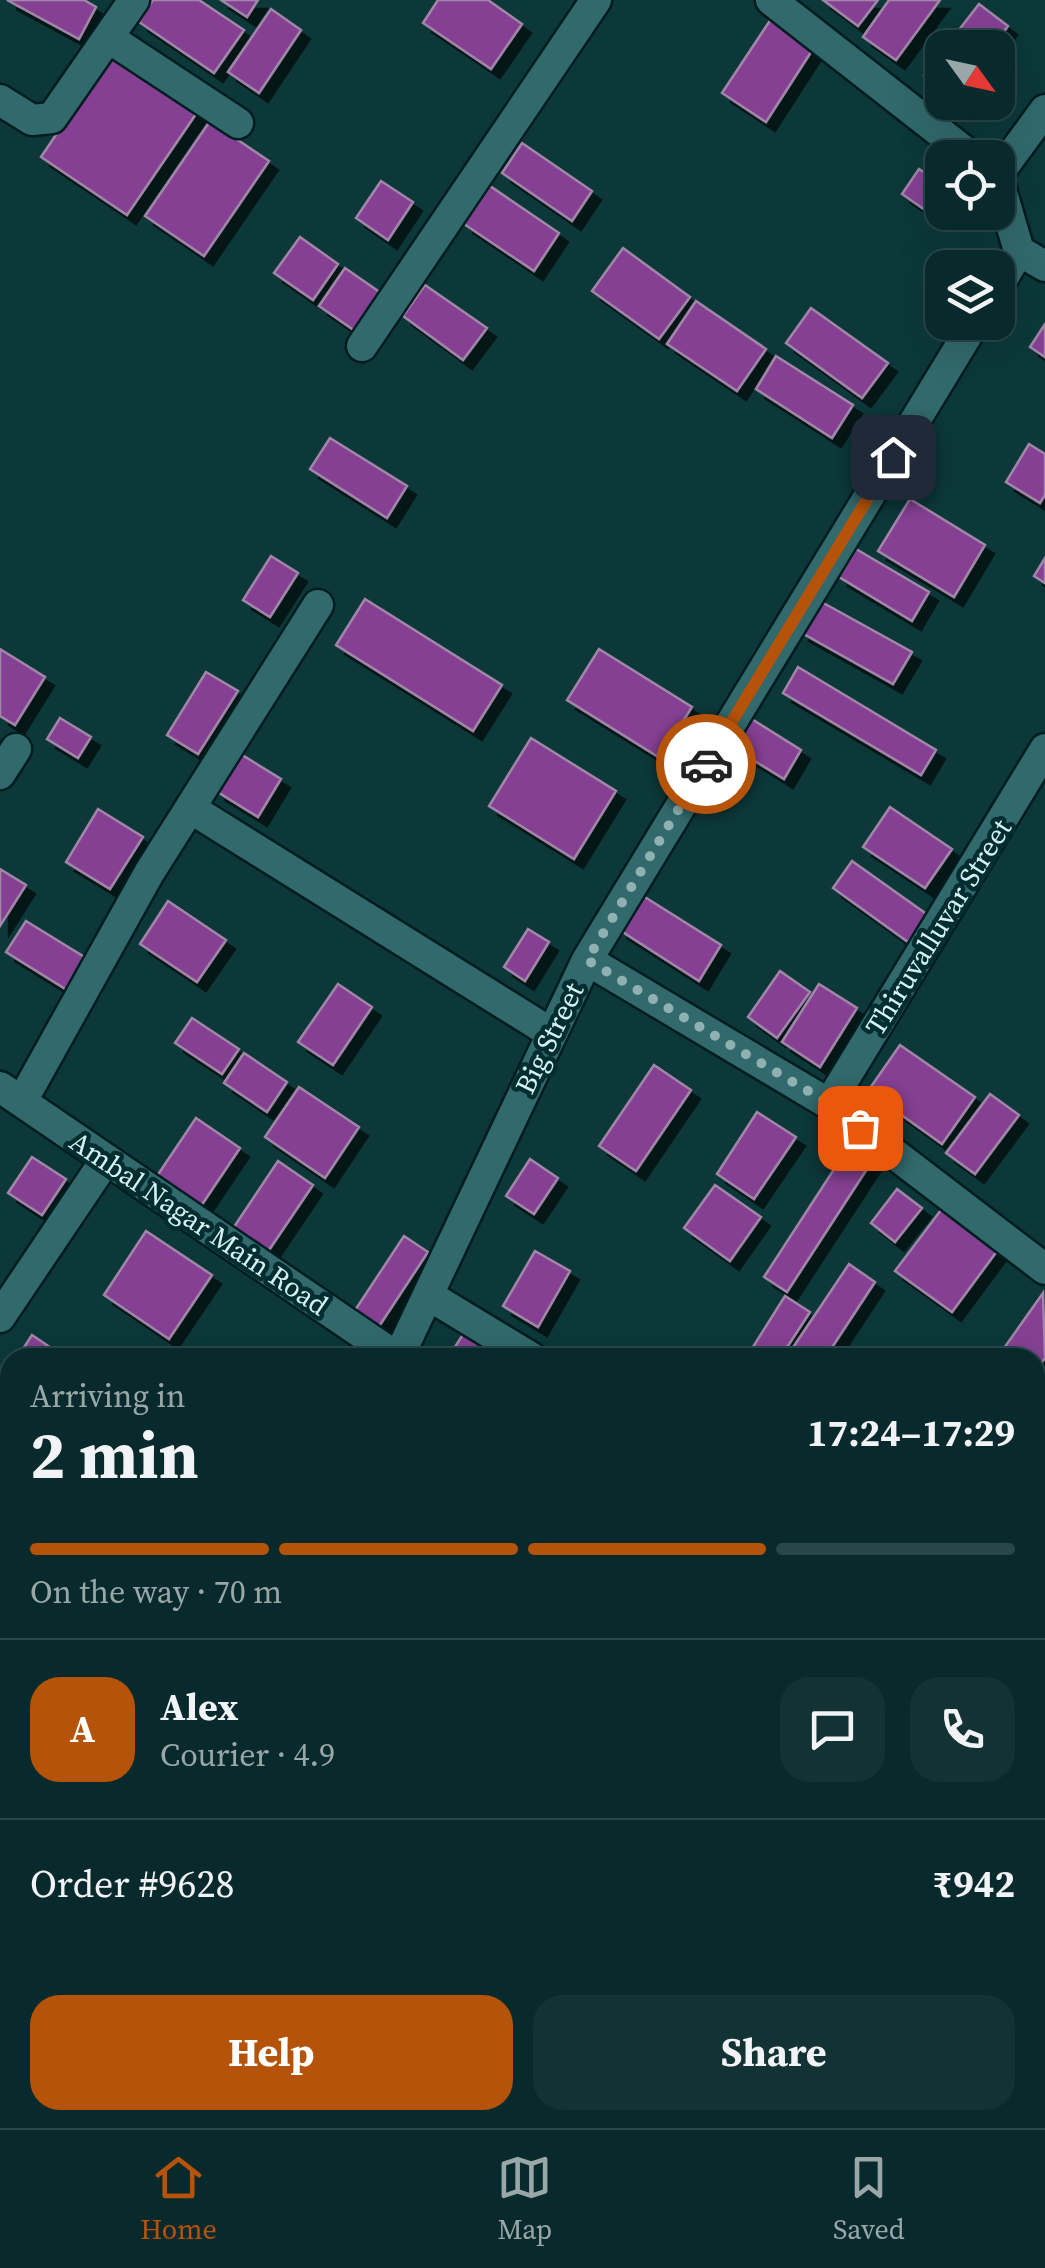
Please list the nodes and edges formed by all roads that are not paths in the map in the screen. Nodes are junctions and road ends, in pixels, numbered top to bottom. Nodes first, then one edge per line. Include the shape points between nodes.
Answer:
1 (134, 0) edge
2 (596, 0) edge
3 (771, 0) edge
4 (109, 38) junction
5 (0, 100) edge
6 (1045, 110) edge
7 (238, 123) dead end
8 (950, 140) edge
9 (1015, 153) edge
10 (1015, 218) edge
11 (1032, 259) edge
12 (964, 340) edge
13 (362, 346) dead end
14 (318, 605) dead end
15 (1045, 750) edge
16 (190, 808) junction
17 (587, 960) junction
18 (551, 1033) junction
19 (11, 1094) edge
20 (830, 1104) junction
21 (106, 1161) junction
22 (1045, 1269) edge
23 (428, 1296) junction
24 (0, 1317) edge
25 (383, 1348) edge
26 (403, 1348) edge
27 (515, 1348) edge

1 - 4 street
2 - 13 street
3 - 8 street
4 - 5 street via 52,118 32,120
4 - 7 street
6 - 9 street
10 - 11 street
12 - 17 street, Big Street
14 - 16 street
15 - 20 street, Thiruvalluvar Street
16 - 18 street
16 - 19 street
17 - 18 street, Big Street
17 - 20 street
18 - 23 street, Big Street
19 - 21 street, Ambal Nagar Main Road
20 - 22 street
21 - 24 street
21 - 25 street, Ambal Nagar Main Road
23 - 26 street, Big Street
23 - 27 street

